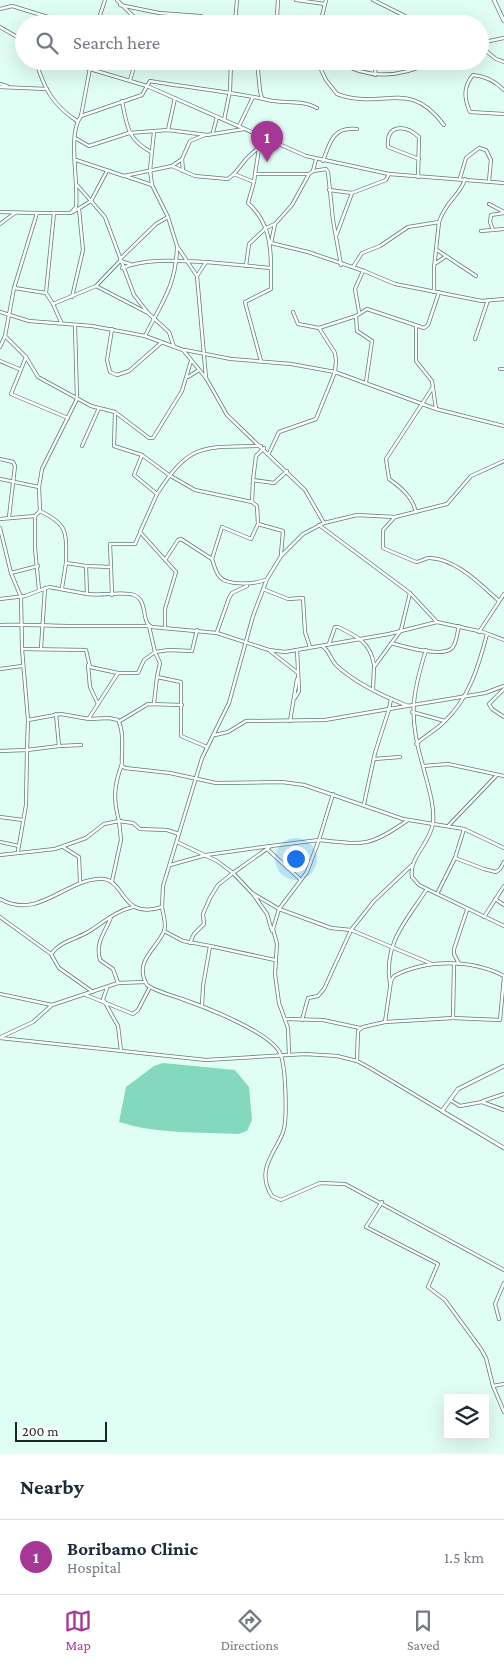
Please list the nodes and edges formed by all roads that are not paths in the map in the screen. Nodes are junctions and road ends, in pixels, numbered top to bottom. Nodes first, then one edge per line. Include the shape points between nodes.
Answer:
1 (105, 0) edge
2 (117, 0) edge
3 (237, 0) edge
4 (278, 0) edge
5 (296, 0) edge
6 (326, 0) edge
7 (374, 0) edge
8 (494, 0) edge
9 (326, 4) junction
10 (120, 5) junction
11 (0, 10) edge
12 (502, 13) edge
13 (41, 15) edge
14 (100, 15) edge
15 (131, 15) edge
16 (186, 15) edge
17 (236, 15) edge
18 (277, 15) edge
19 (323, 15) edge
20 (403, 15) edge
21 (504, 22) edge
22 (0, 27) edge
23 (15, 36) edge
24 (504, 38) edge
25 (489, 42) edge
26 (489, 51) edge
27 (504, 62) edge
28 (40, 70) edge
29 (90, 70) edge
30 (97, 70) edge
31 (133, 70) edge
32 (230, 70) edge
33 (258, 70) edge
34 (321, 70) edge
35 (355, 70) edge
36 (375, 70) edge
37 (414, 70) edge
38 (375, 75) junction
39 (130, 80) junction
40 (229, 82) junction
41 (0, 86) edge
42 (148, 86) junction
43 (47, 89) junction
44 (504, 90) edge
45 (223, 91) junction
46 (230, 92) junction
47 (253, 97) junction
48 (175, 98) junction
49 (262, 98) junction
50 (122, 100) junction
51 (317, 108) dead end
52 (504, 114) edge
53 (81, 116) junction
54 (217, 117) junction
55 (224, 120) junction
56 (77, 121) junction
57 (444, 125) dead end
58 (239, 126) junction
59 (244, 129) junction
60 (357, 129) dead end
61 (168, 130) junction
62 (154, 132) junction
63 (213, 132) junction
64 (129, 134) junction
65 (207, 135) junction
66 (261, 136) junction
67 (75, 138) junction
68 (258, 148) junction
69 (151, 152) junction
70 (182, 159) junction
71 (316, 159) junction
72 (419, 159) junction
73 (76, 160) junction
74 (323, 161) junction
75 (172, 166) junction
76 (150, 170) junction
77 (107, 171) junction
78 (183, 171) junction
79 (313, 171) junction
80 (234, 174) junction
81 (255, 174) junction
82 (309, 174) junction
83 (389, 174) junction
84 (124, 176) junction
85 (418, 176) junction
86 (460, 178) junction
87 (465, 179) junction
88 (489, 181) junction
89 (254, 182) junction
90 (75, 183) junction
91 (504, 183) edge
92 (152, 185) junction
93 (329, 190) junction
94 (352, 193) junction
95 (91, 201) junction
96 (489, 204) dead end
97 (79, 209) junction
98 (0, 212) edge
99 (16, 212) junction
100 (36, 213) junction
101 (72, 213) junction
102 (504, 213) edge
103 (54, 214) junction
104 (168, 217) junction
105 (439, 222) junction
106 (0, 224) edge
107 (274, 224) junction
108 (266, 228) junction
109 (504, 229) edge
110 (493, 230) junction
111 (482, 231) dead end
112 (336, 237) junction
113 (272, 243) junction
114 (177, 246) junction
115 (438, 250) junction
116 (446, 257) junction
117 (120, 260) junction
118 (176, 261) junction
119 (188, 261) junction
120 (206, 262) junction
121 (132, 264) junction
122 (434, 264) junction
123 (341, 265) junction
124 (117, 266) junction
125 (246, 266) junction
126 (122, 268) junction
127 (271, 268) junction
128 (353, 268) junction
129 (364, 271) junction
130 (197, 276) junction
131 (476, 276) dead end
132 (96, 286) junction
133 (14, 288) junction
134 (434, 292) junction
135 (439, 292) junction
136 (46, 293) junction
137 (72, 297) junction
138 (504, 299) edge
139 (488, 300) junction
140 (53, 304) junction
141 (293, 312) dead end
142 (359, 312) junction
143 (148, 313) junction
144 (1, 314) edge
145 (7, 316) junction
146 (356, 316) junction
147 (154, 317) junction
148 (61, 322) junction
149 (75, 324) junction
150 (416, 326) junction
151 (319, 328) junction
152 (112, 329) junction
153 (5, 336) junction
154 (145, 336) junction
155 (475, 339) dead end
156 (162, 342) junction
157 (0, 347) edge
158 (174, 347) junction
159 (183, 350) junction
160 (202, 353) junction
161 (26, 357) junction
162 (192, 360) junction
163 (0, 361) edge
164 (261, 361) junction
165 (20, 369) junction
166 (199, 370) junction
167 (335, 372) junction
168 (188, 377) junction
169 (206, 378) junction
170 (366, 382) junction
171 (433, 387) junction
172 (77, 399) junction
173 (422, 404) junction
174 (99, 408) junction
175 (436, 409) junction
176 (115, 412) junction
177 (68, 418) junction
178 (504, 426) edge
179 (82, 446) dead end
180 (263, 447) junction
181 (269, 453) junction
182 (142, 455) junction
183 (0, 459) edge
184 (504, 461) edge
185 (287, 472) junction
186 (169, 475) junction
187 (0, 479) edge
188 (253, 480) junction
189 (12, 481) junction
190 (39, 487) junction
191 (156, 494) junction
192 (252, 502) junction
193 (40, 511) junction
194 (416, 512) junction
195 (35, 516) junction
196 (9, 517) junction
197 (395, 517) junction
198 (0, 519) edge
199 (324, 523) junction
200 (258, 524) junction
201 (319, 525) junction
202 (0, 528) edge
203 (140, 532) junction
204 (281, 556) junction
205 (212, 558) junction
206 (165, 560) junction
207 (66, 563) junction
208 (38, 566) junction
209 (86, 566) junction
210 (111, 567) junction
211 (11, 573) junction
212 (267, 579) junction
213 (249, 585) junction
214 (45, 587) junction
215 (62, 588) junction
216 (39, 590) junction
217 (262, 590) junction
218 (410, 593) junction
219 (88, 594) junction
220 (504, 594) edge
221 (112, 595) junction
222 (21, 597) junction
223 (0, 599) edge
224 (498, 600) junction
225 (437, 622) junction
226 (0, 625) edge
227 (20, 625) junction
228 (42, 626) junction
229 (149, 626) junction
230 (459, 626) junction
231 (165, 628) junction
232 (197, 630) junction
233 (401, 630) junction
234 (479, 632) junction
235 (217, 633) junction
236 (487, 634) junction
237 (360, 638) junction
238 (504, 640) edge
239 (244, 643) junction
240 (392, 643) junction
241 (329, 644) junction
242 (322, 646) junction
243 (310, 647) junction
244 (41, 648) junction
245 (22, 649) junction
246 (269, 650) junction
247 (297, 650) junction
248 (426, 650) junction
249 (155, 652) junction
250 (88, 665) junction
251 (22, 666) junction
252 (374, 667) junction
253 (0, 669) edge
254 (118, 673) junction
255 (298, 674) junction
256 (157, 677) junction
257 (504, 687) edge
258 (373, 690) junction
259 (463, 696) junction
260 (391, 699) junction
261 (154, 703) junction
262 (98, 704) junction
263 (182, 706) junction
264 (411, 706) junction
265 (389, 709) junction
266 (412, 712) junction
267 (56, 714) junction
268 (504, 717) edge
269 (89, 719) junction
270 (28, 720) junction
271 (120, 721) junction
272 (290, 721) junction
273 (445, 722) junction
274 (215, 735) junction
275 (416, 744) junction
276 (81, 745) dead end
277 (59, 746) junction
278 (207, 747) junction
279 (27, 750) junction
280 (0, 751) edge
281 (400, 757) dead end
282 (374, 759) junction
283 (122, 763) junction
284 (423, 766) junction
285 (496, 775) junction
286 (504, 776) edge
287 (196, 778) junction
288 (333, 794) junction
289 (363, 804) junction
290 (0, 816) edge
291 (23, 820) junction
292 (119, 820) junction
293 (408, 820) junction
294 (433, 824) junction
295 (449, 825) junction
296 (464, 829) junction
297 (179, 834) junction
298 (319, 840) junction
299 (0, 842) edge
300 (177, 842) junction
301 (19, 846) junction
302 (271, 846) junction
303 (62, 847) junction
304 (504, 848) edge
305 (267, 849) junction
306 (18, 852) junction
307 (0, 855) edge
308 (206, 855) junction
309 (455, 858) junction
310 (504, 862) edge
311 (413, 864) junction
312 (170, 865) junction
313 (233, 873) junction
314 (301, 880) junction
315 (80, 881) junction
316 (112, 881) junction
317 (504, 886) edge
318 (427, 889) junction
319 (252, 893) junction
320 (437, 894) junction
321 (0, 899) edge
322 (495, 899) junction
323 (504, 905) edge
324 (133, 907) junction
325 (162, 908) junction
326 (279, 909) junction
327 (467, 910) junction
328 (112, 915) junction
329 (484, 917) junction
330 (1, 918) edge
331 (0, 922) edge
332 (504, 926) edge
333 (351, 930) junction
334 (164, 931) junction
335 (273, 933) junction
336 (190, 943) junction
337 (392, 945) junction
338 (210, 946) junction
339 (51, 954) junction
340 (275, 960) junction
341 (432, 964) junction
342 (454, 964) junction
343 (460, 964) junction
344 (504, 976) edge
345 (145, 982) junction
346 (118, 983) junction
347 (390, 986) junction
348 (150, 987) junction
349 (107, 988) junction
350 (93, 992) junction
351 (0, 994) edge
352 (85, 994) junction
353 (106, 1003) junction
354 (52, 1005) junction
355 (202, 1006) junction
356 (454, 1018) junction
357 (284, 1019) junction
358 (302, 1020) junction
359 (385, 1022) junction
360 (360, 1028) junction
361 (0, 1038) edge
362 (120, 1051) junction
363 (289, 1054) junction
364 (281, 1055) junction
365 (357, 1062) junction
366 (504, 1066) edge
367 (504, 1094) edge
368 (450, 1100) junction
369 (482, 1102) junction
370 (504, 1110) edge
371 (442, 1111) junction
372 (504, 1148) edge
373 (382, 1202) junction
374 (504, 1270) edge
375 (504, 1283) edge
376 (498, 1319) dead end
377 (504, 1384) edge
378 (493, 1386) junction
379 (504, 1412) edge

1 - 14 street
2 - 10 street
3 - 17 street
4 - 18 street
5 - 9 street
6 - 9 street
7 - 20 street
8 - 12 street
9 - 19 street
10 - 15 street
10 - 16 street
11 - 13 street via 14,7
12 - 21 street
22 - 23 street
24 - 25 street
26 - 27 street
28 - 43 street
29 - 53 street
30 - 39 street
31 - 39 street
32 - 40 street
33 - 49 street
34 - 57 street via 337,94 369,99 412,98 430,108
35 - 38 street
36 - 38 street
37 - 38 street
39 - 42 street
40 - 45 street
40 - 46 street
41 - 43 street
42 - 45 street via 150,81 182,88
42 - 48 street
42 - 50 street via 142,95
43 - 56 street via 58,108
44 - 52 street via 484,76 473,75 468,80 464,96 470,112
45 - 46 street
46 - 47 street
46 - 55 street
47 - 49 street
47 - 58 street
48 - 54 street
48 - 61 street
49 - 51 street via 308,103
50 - 53 street
50 - 64 street
53 - 56 street
54 - 55 street
54 - 63 street
55 - 58 street
56 - 67 street
58 - 59 street
59 - 63 street
59 - 66 street
60 - 74 street via 339,131
61 - 62 street
61 - 65 street
62 - 64 street
62 - 69 street
63 - 65 street
64 - 67 street via 88,146
64 - 69 street
65 - 70 street via 190,141
66 - 68 street
66 - 71 street
67 - 73 street
68 - 80 street
68 - 81 street
69 - 76 street
70 - 75 street
70 - 78 street
71 - 74 street
71 - 79 street
72 - 72 street via 419,137 401,128 392,131 387,138 388,147
72 - 85 street
73 - 77 street
73 - 90 street
74 - 83 street
75 - 76 street
75 - 78 street
76 - 84 street
76 - 92 street
77 - 84 street
77 - 95 street
78 - 80 street via 228,179
79 - 82 street
79 - 93 street via 327,170
80 - 89 street
81 - 82 street
81 - 89 street
82 - 107 street via 296,200
83 - 85 street
83 - 94 street via 386,180
84 - 92 street
85 - 86 street
86 - 87 street
86 - 88 street via 466,158 479,148 486,150 491,160
87 - 88 street
87 - 105 street via 460,190 443,208
88 - 91 street
89 - 108 street via 248,203
90 - 95 street
90 - 101 street via 76,204
92 - 104 street
93 - 94 street
93 - 112 street
94 - 112 street
95 - 97 street
95 - 117 street via 108,223
96 - 102 street
97 - 101 street
97 - 137 street via 83,250
98 - 99 street
99 - 100 street
99 - 106 street
100 - 103 street
100 - 133 street
101 - 103 street
102 - 110 street via 491,215
103 - 136 street
104 - 114 street
104 - 117 street via 156,224
105 - 115 street
105 - 128 street via 408,227 380,246 362,253
107 - 108 street
107 - 113 street
108 - 113 street
108 - 125 street via 249,244
109 - 110 street
110 - 111 street
112 - 123 street
113 - 123 street
113 - 127 street
114 - 118 street
114 - 119 street
115 - 116 street
115 - 122 street
116 - 122 street
116 - 131 street
117 - 121 street
117 - 124 street
117 - 126 street
118 - 119 street
118 - 121 street
118 - 147 street via 169,292
119 - 120 street
119 - 130 street
120 - 125 street
120 - 130 street
121 - 126 street
122 - 134 street
123 - 128 street
124 - 126 street
124 - 132 street
125 - 127 street
126 - 143 street via 134,295
127 - 164 street via 271,289 245,302
128 - 129 street
129 - 134 street via 394,284
129 - 142 street via 355,289
130 - 160 street
132 - 137 street
132 - 143 street
133 - 136 street
133 - 145 street
134 - 135 street
135 - 139 street
135 - 150 street via 428,325 424,328
136 - 140 street
137 - 140 street
138 - 139 street
139 - 155 street
140 - 148 street
141 - 151 street via 298,324
142 - 146 street
142 - 150 street via 371,310
143 - 147 street
144 - 145 street
145 - 148 street via 38,322
145 - 153 street
146 - 151 street
146 - 170 street via 357,331 372,341
147 - 154 street
147 - 158 street via 169,332
148 - 149 street
149 - 152 street
149 - 172 street
150 - 171 street via 416,361
151 - 167 street via 335,353
152 - 154 street
152 - 156 street via 107,360 110,372 117,376 129,371
153 - 157 street
153 - 161 street
154 - 156 street
156 - 158 street
158 - 159 street
159 - 160 street
159 - 162 street
160 - 164 street
160 - 169 street
161 - 165 street
161 - 172 street via 38,377
162 - 166 street
162 - 168 street
163 - 165 street
164 - 167 street
165 - 177 street via 11,391 13,396
166 - 168 street
166 - 169 street
167 - 170 street
167 - 181 street via 316,419 279,432
168 - 176 street via 153,438
169 - 180 street via 227,414
170 - 173 street
171 - 173 street
171 - 175 street
172 - 174 street
172 - 177 street
173 - 175 street
173 - 194 street via 386,458 389,479 413,502
174 - 176 street
174 - 179 street
175 - 178 street
176 - 182 street via 114,446
177 - 190 street via 47,457
180 - 181 street
180 - 186 street via 205,448 177,464
180 - 188 street via 256,456
181 - 185 street
182 - 186 street
182 - 191 street via 134,475
183 - 189 street via 14,464
184 - 194 street via 471,476 447,504
185 - 188 street via 274,483
185 - 199 street via 305,490
186 - 191 street
186 - 192 street via 208,494
187 - 189 street
188 - 192 street
189 - 190 street
189 - 196 street
190 - 193 street
191 - 203 street
192 - 200 street via 257,506
193 - 195 street
193 - 207 street via 62,525 66,538
194 - 197 street
195 - 196 street
195 - 208 street
196 - 198 street
197 - 199 street via 357,515
197 - 224 street via 383,530 383,548 416,562 428,557 449,563
199 - 201 street
200 - 204 street via 283,531
200 - 205 street via 251,539 222,527
201 - 204 street via 303,534
201 - 218 street
202 - 211 street
203 - 206 street
203 - 210 street via 135,544 110,544
204 - 212 street
205 - 206 street via 181,539
205 - 213 street via 221,578
206 - 231 street via 176,572 165,609
207 - 209 street
207 - 215 street
208 - 211 street
208 - 216 street
209 - 210 street
209 - 219 street
210 - 221 street
211 - 222 street
212 - 213 street
212 - 217 street
213 - 235 street via 232,593
214 - 215 street
214 - 216 street
214 - 228 street
215 - 219 street
216 - 222 street
217 - 239 street
217 - 243 street via 288,599 303,598 305,632
218 - 225 street
218 - 233 street
219 - 221 street
220 - 224 street
221 - 229 street via 139,597
222 - 223 street
222 - 227 street
224 - 234 street
225 - 230 street
225 - 233 street
226 - 227 street
227 - 228 street
227 - 245 street
228 - 229 street
228 - 244 street
229 - 231 street
229 - 249 street
230 - 234 street
230 - 248 street via 451,649
231 - 232 street
232 - 235 street
232 - 249 street via 192,651
233 - 237 street
233 - 240 street
234 - 236 street
235 - 239 street
236 - 238 street
236 - 259 street via 474,678
237 - 241 street
237 - 241 street via 335,626
237 - 252 street via 370,650
239 - 246 street
239 - 274 street via 233,689
240 - 248 street
240 - 252 street
241 - 242 street
242 - 243 street
242 - 258 street via 336,665
243 - 247 street
244 - 245 street
244 - 250 street via 86,650
245 - 251 street
246 - 247 street
246 - 255 street
247 - 255 street
248 - 264 street
249 - 254 street via 144,660 138,673
249 - 256 street via 160,663
250 - 254 street
250 - 262 street via 90,687
251 - 253 street
251 - 270 street
252 - 258 street
254 - 262 street
255 - 272 street via 299,691
256 - 261 street
256 - 263 street via 181,682
257 - 259 street
257 - 268 street via 489,704
258 - 260 street
259 - 264 street
259 - 273 street
260 - 264 street
260 - 265 street
261 - 263 street
261 - 271 street via 144,705
262 - 269 street
263 - 278 street via 181,736
264 - 265 street
264 - 266 street
265 - 272 street via 332,719
265 - 282 street
266 - 273 street
266 - 275 street
267 - 269 street
267 - 270 street
267 - 277 street
269 - 271 street
270 - 279 street
271 - 283 street
272 - 274 street via 246,721 228,732
273 - 275 street
274 - 278 street
275 - 284 street
276 - 277 street
277 - 279 street
278 - 287 street
279 - 280 street
279 - 291 street
281 - 282 street
282 - 289 street
283 - 287 street via 125,768
283 - 292 street via 113,795
284 - 285 street via 448,764
284 - 294 street
285 - 286 street
285 - 295 street
287 - 288 street via 232,784 296,784
287 - 297 street
288 - 289 street
288 - 298 street
289 - 293 street
290 - 291 street
291 - 301 street
292 - 297 street via 133,823 140,829
292 - 303 street via 104,824 86,838
292 - 316 street via 121,840
293 - 294 street
293 - 298 street via 370,842
294 - 295 street
294 - 311 street
295 - 296 street
296 - 304 street
296 - 309 street
297 - 300 street
298 - 302 street
298 - 314 street via 309,869
299 - 301 street
300 - 308 street
300 - 312 street
301 - 306 street
302 - 305 street
302 - 308 street
303 - 306 street
303 - 315 street via 79,857
305 - 313 street
305 - 314 street
306 - 307 street
308 - 312 street
308 - 313 street
309 - 310 street via 493,872
309 - 320 street
311 - 318 street via 412,877
311 - 333 street via 374,901
312 - 325 street via 162,886
313 - 319 street
313 - 336 street via 213,893 204,911 204,924
314 - 326 street
315 - 316 street via 103,878
315 - 321 street via 62,894 36,903 19,905
316 - 324 street
317 - 322 street
318 - 320 street
318 - 337 street
319 - 326 street
319 - 335 street via 267,914
320 - 327 street
322 - 323 street
322 - 329 street
324 - 325 street via 147,910
324 - 328 street
325 - 334 street
326 - 333 street via 335,930
326 - 335 street
327 - 329 street
327 - 343 street via 454,952
328 - 339 street via 86,933 60,944
328 - 346 street via 98,948 100,960 113,969
329 - 332 street
330 - 331 street
330 - 339 street
333 - 337 street
333 - 358 street via 324,989 318,996 308,998
334 - 336 street
334 - 345 street via 145,960
335 - 340 street via 277,944
336 - 338 street
337 - 341 street
337 - 347 street via 388,963
338 - 340 street
338 - 355 street
339 - 350 street via 60,968
340 - 357 street via 276,986
341 - 342 street
341 - 347 street via 394,976
342 - 343 street
342 - 356 street
343 - 344 street
344 - 356 street via 500,1020
345 - 346 street
345 - 348 street
346 - 349 street
347 - 359 street
348 - 353 street via 135,1014
348 - 355 street
349 - 350 street
349 - 353 street
350 - 352 street
351 - 354 street
352 - 353 street
352 - 354 street
353 - 362 street via 118,1026
354 - 361 street via 33,1022
355 - 364 street via 267,1039
356 - 359 street
357 - 358 street
357 - 363 street via 289,1033
358 - 360 street via 323,1020
359 - 360 street
360 - 365 street
361 - 362 street
362 - 364 street via 206,1060
363 - 364 street
363 - 365 street via 322,1054
364 - 373 street via 286,1096 285,1124 268,1160 266,1177 270,1193 281,1200 313,1185 339,1183
365 - 371 street
366 - 368 street via 463,1086
367 - 369 street
368 - 369 street via 464,1107
368 - 371 street
369 - 370 street
371 - 372 street
373 - 374 street
373 - 378 street via 366,1227 438,1264 428,1287 445,1300 481,1349
375 - 376 street via 496,1301
377 - 378 street
378 - 379 street

